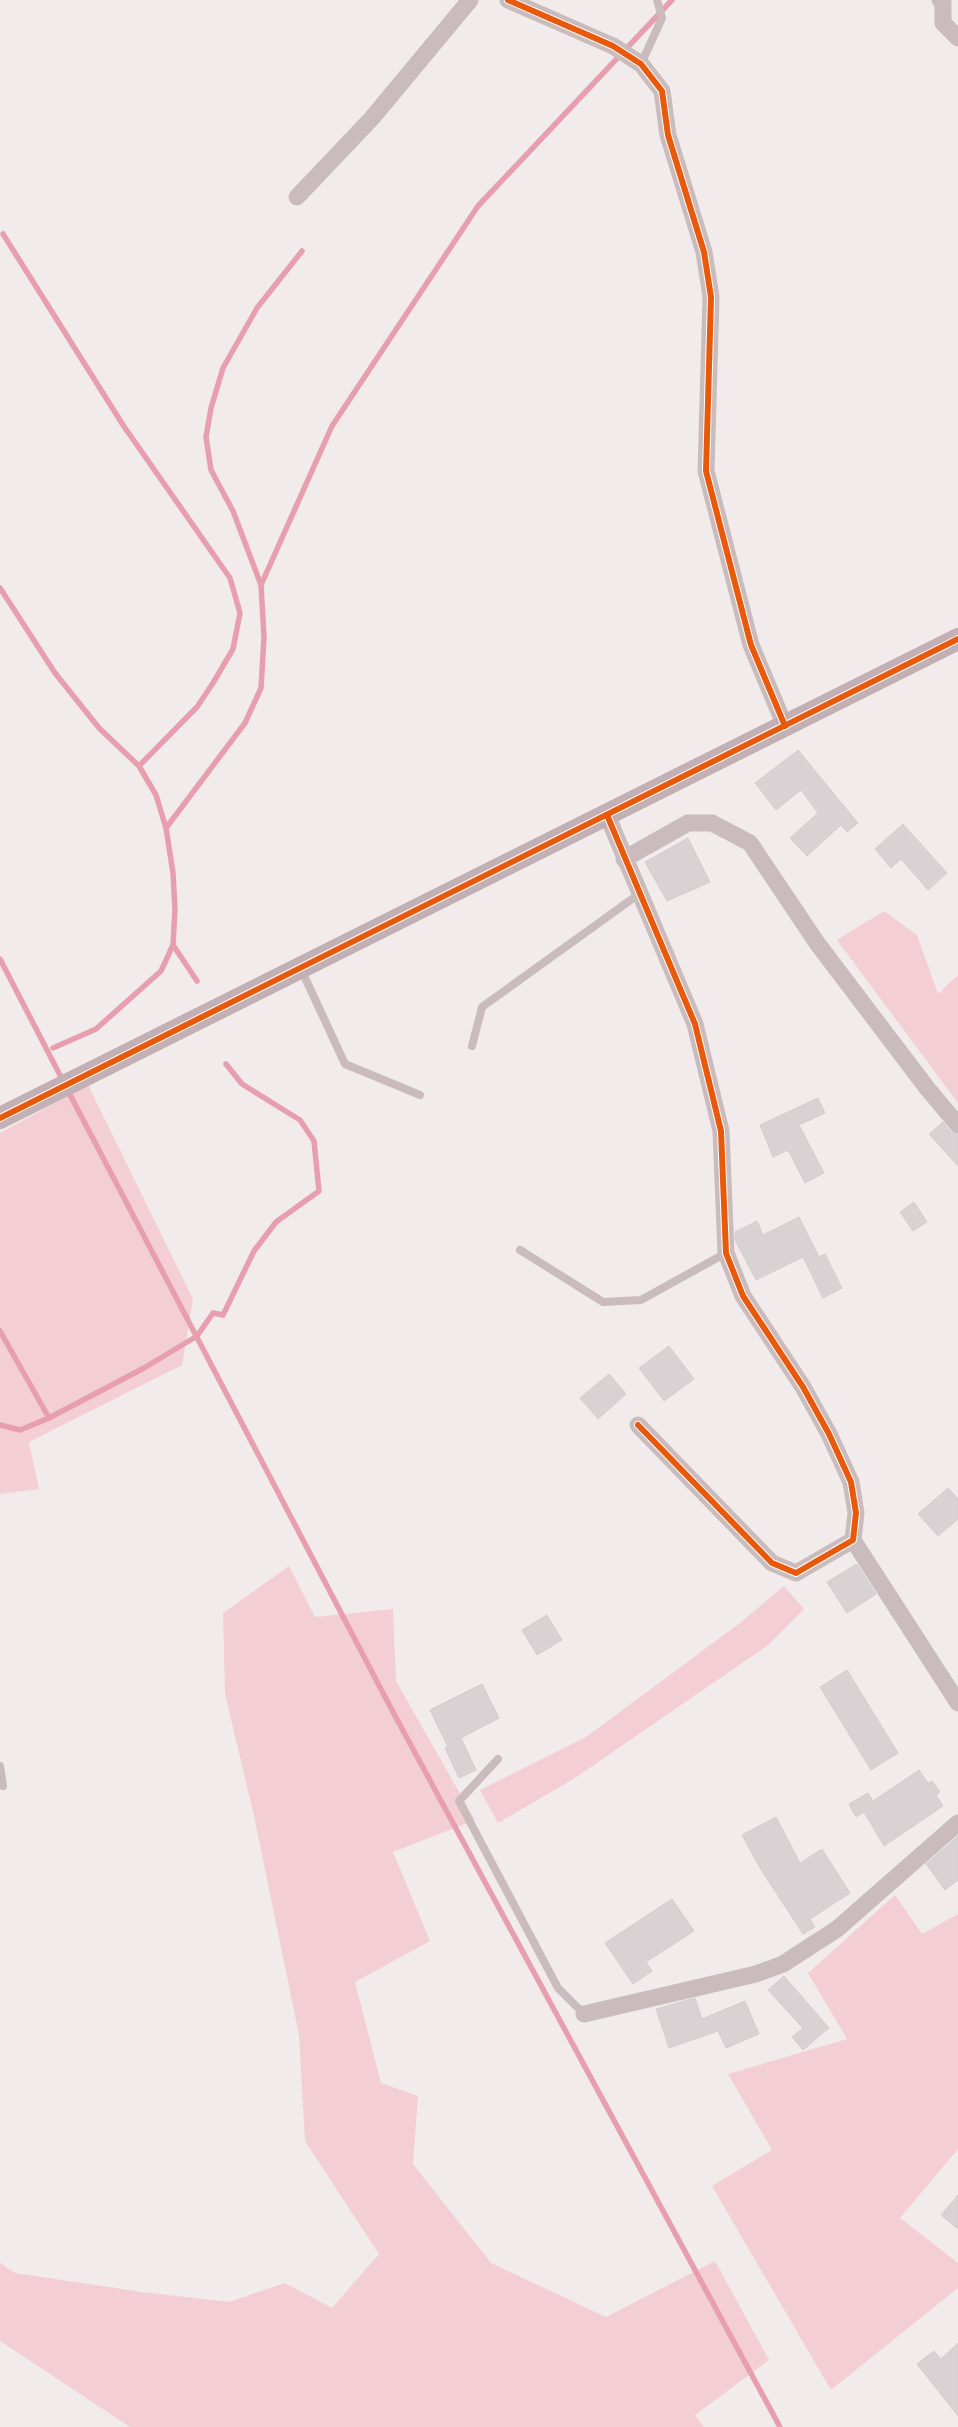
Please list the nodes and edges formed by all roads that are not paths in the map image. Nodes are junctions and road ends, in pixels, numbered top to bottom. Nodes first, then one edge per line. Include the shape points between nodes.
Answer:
1 (470, 0) edge
2 (508, 0) edge
3 (657, 0) edge
4 (940, 0) edge
5 (958, 38) edge
6 (641, 64) junction
7 (297, 197) dead end
8 (958, 639) edge
9 (785, 726) junction
10 (607, 815) junction
11 (624, 859) junction
12 (639, 894) junction
13 (301, 968) junction
14 (472, 1046) dead end
15 (420, 1095) dead end
16 (0, 1118) edge
17 (958, 1125) edge
18 (520, 1250) dead end
19 (726, 1253) junction
20 (638, 1425) dead end
21 (853, 1540) junction
22 (958, 1703) edge
23 (498, 1759) dead end
24 (0, 1766) edge
25 (3, 1786) dead end
26 (958, 1823) edge
27 (584, 2014) joint

1 - 7 street via 372,118
2 - 6 street via 613,46
3 - 6 lane via 662,18
4 - 5 street via 943,4 943,22
6 - 9 street via 662,91 668,135 704,252 711,297 706,471 752,645
8 - 9 street
9 - 10 street
10 - 11 street
10 - 13 street
11 - 12 street
11 - 17 street via 688,824 712,824 750,842 817,943
12 - 14 lane via 482,1007
12 - 19 street via 695,1024 721,1131
13 - 15 lane via 345,1064
13 - 16 street
18 - 19 lane via 603,1302 641,1300
19 - 21 street via 743,1296 803,1387 848,1475 856,1513
20 - 21 street via 772,1563 796,1573
21 - 22 street
23 - 27 lane via 460,1801 558,1988
24 - 25 lane
26 - 27 street via 837,1928 783,1964 756,1974

